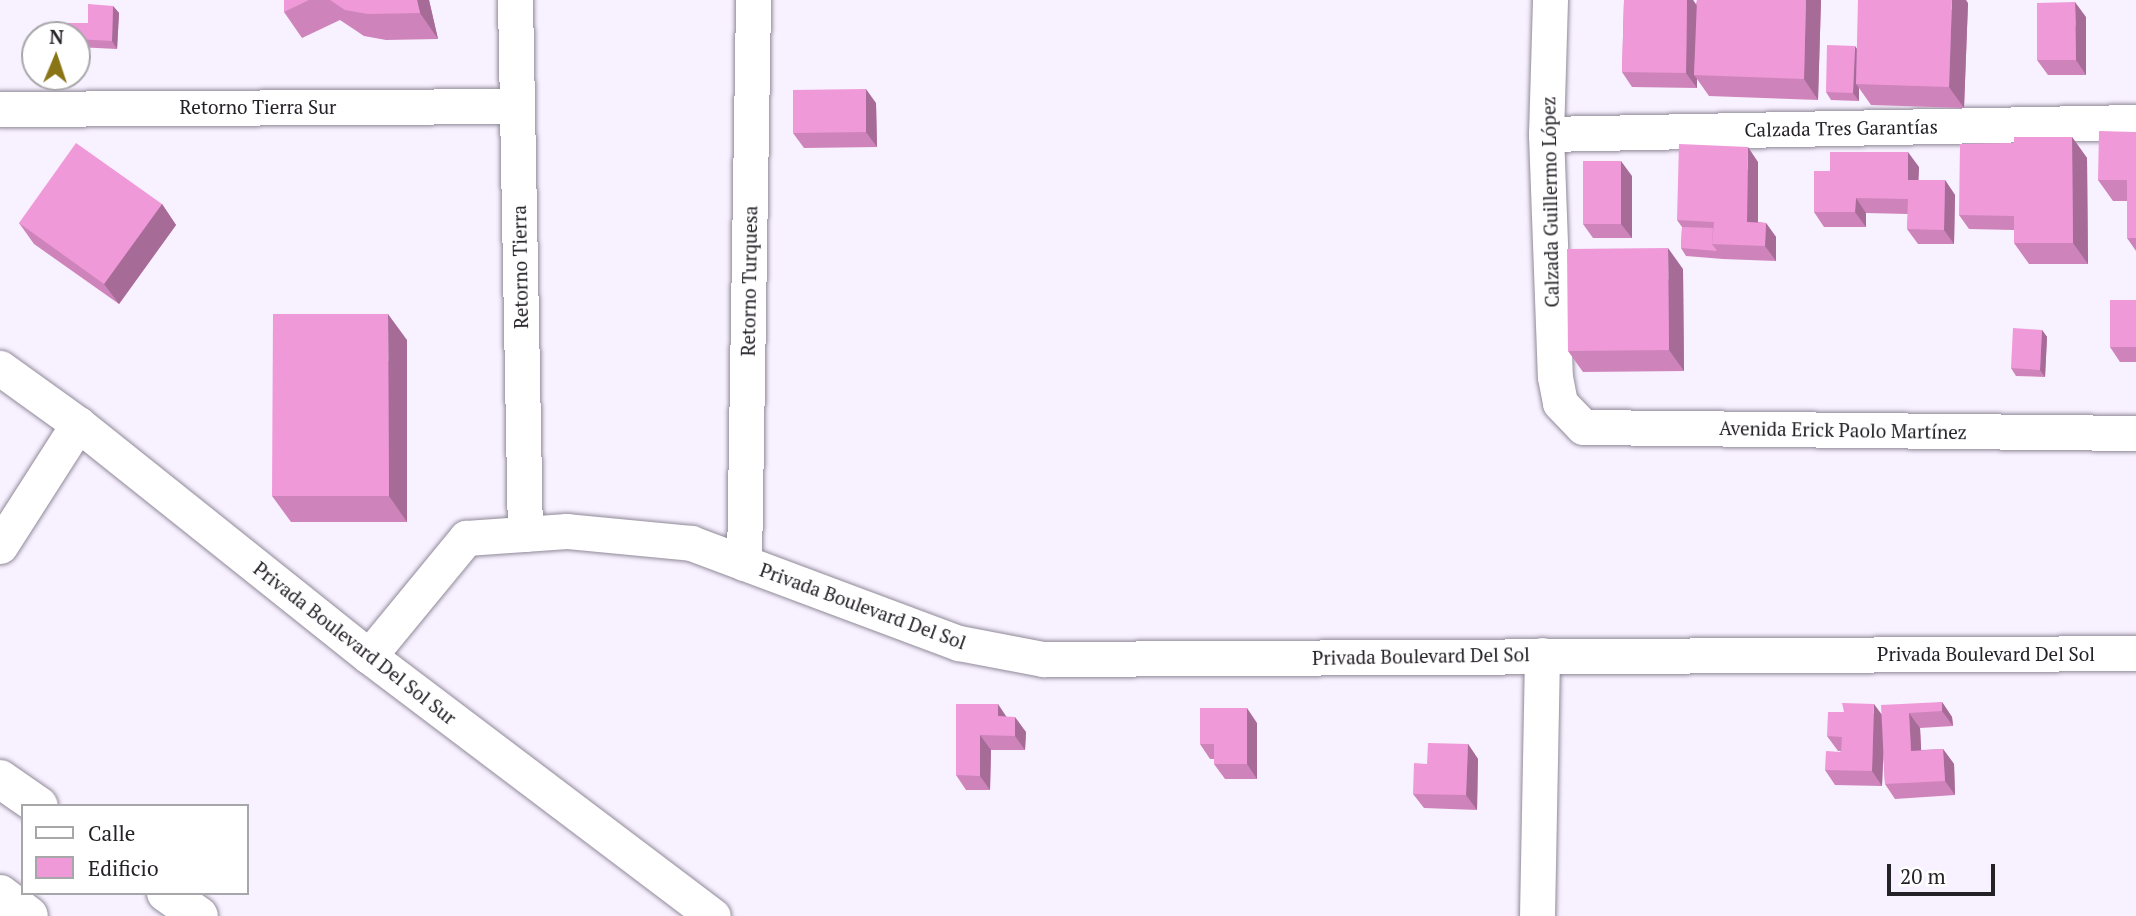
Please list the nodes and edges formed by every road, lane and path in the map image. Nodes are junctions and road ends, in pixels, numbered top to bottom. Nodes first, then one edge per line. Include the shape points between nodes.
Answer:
1 (515, 0) edge
2 (753, 0) edge
3 (1550, 0) edge
4 (517, 106) junction
5 (0, 109) edge
6 (2136, 122) edge
7 (1546, 134) junction
8 (3, 377) edge
9 (1560, 403) joint
10 (78, 424) junction
11 (2136, 433) edge
12 (525, 534) junction
13 (0, 546) edge
14 (744, 563) junction
15 (2136, 653) edge
16 (1542, 655) junction
17 (369, 656) junction
18 (0, 779) edge
19 (36, 804) edge
20 (0, 894) edge
21 (169, 895) edge
22 (29, 916) edge
23 (200, 916) edge
24 (713, 916) edge
25 (1537, 916) edge

1 - 4 street, Retorno Tierra
2 - 14 street, Retorno Turquesa
3 - 7 street, Calzada Guillermo López
4 - 5 street, Retorno Tierra Sur
4 - 12 street, Retorno Tierra
6 - 7 street, Calzada Tres Garantías
7 - 9 street, Calzada Guillermo López via 1555,377
8 - 10 street, Privada Boulevard Del Sol Sur
9 - 11 street, Avenida Erick Paolo Martínez via 1583,427
10 - 13 street
10 - 17 street, Privada Boulevard Del Sol Sur
12 - 14 street, Privada Boulevard Del Sol via 568,531 691,543
12 - 17 street, Privada Boulevard Del Sol via 466,538
14 - 16 street, Privada Boulevard Del Sol via 959,643 1043,659
15 - 16 street, Privada Boulevard Del Sol
16 - 25 street, Privada Boulevard Del Sol
17 - 24 street, Privada Boulevard Del Sol Sur
18 - 19 street
20 - 22 street
21 - 23 street

